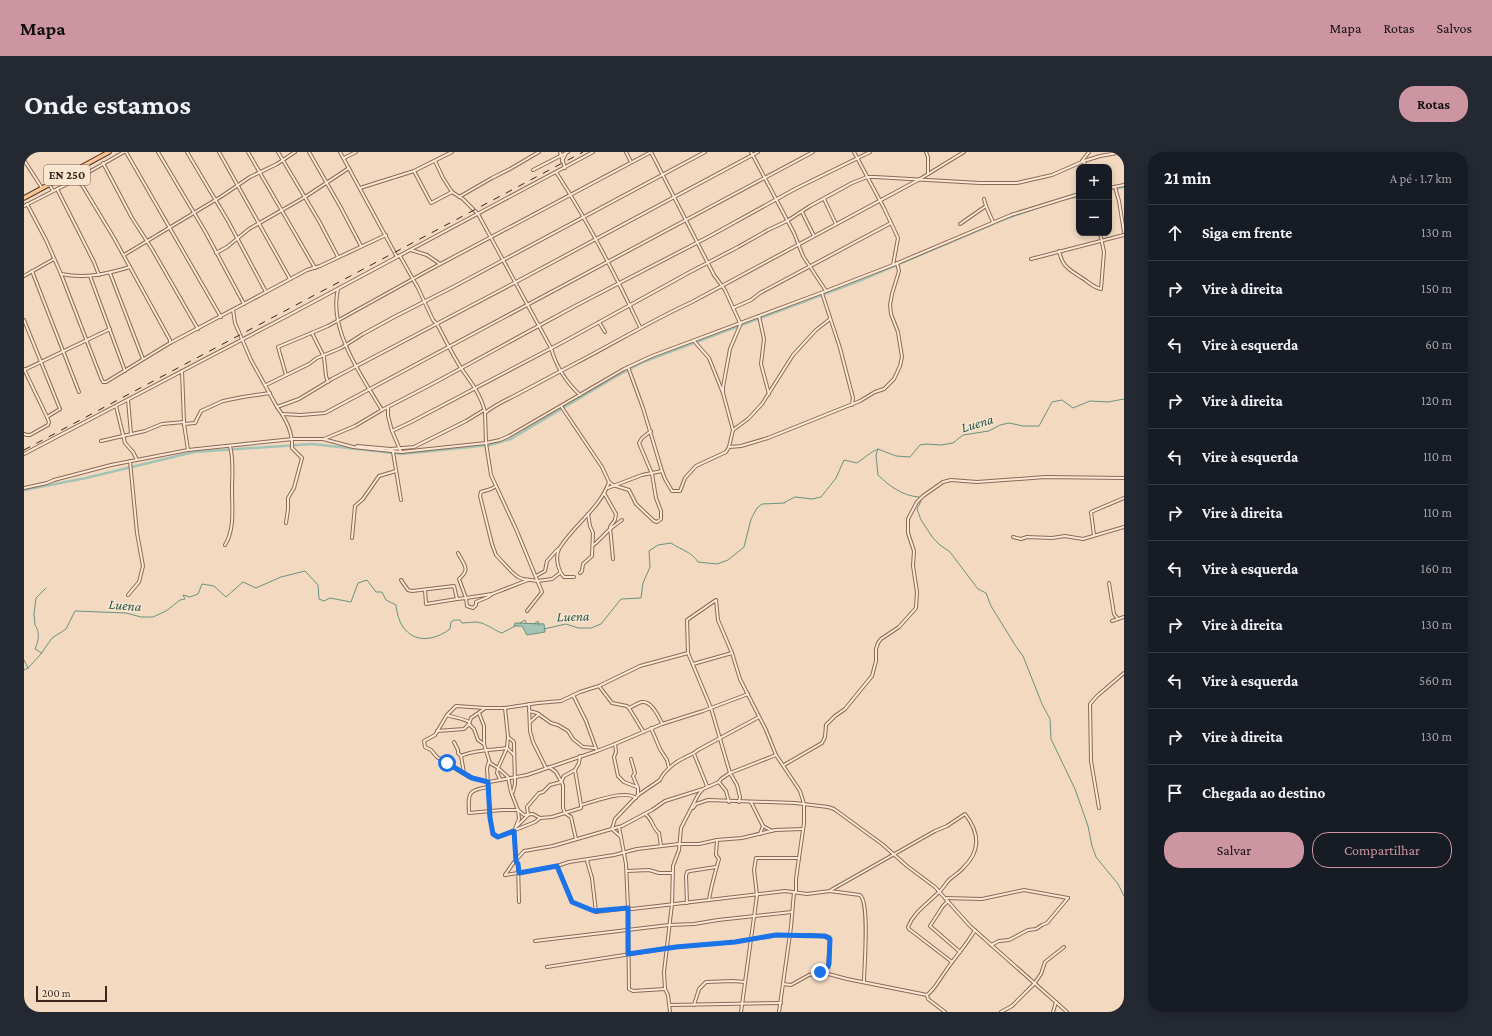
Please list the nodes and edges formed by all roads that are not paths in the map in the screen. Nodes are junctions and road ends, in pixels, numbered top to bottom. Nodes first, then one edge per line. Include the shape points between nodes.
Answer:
1 (109, 152) edge
2 (125, 152) edge
3 (158, 152) edge
4 (187, 152) edge
5 (219, 152) edge
6 (248, 152) edge
7 (278, 152) edge
8 (295, 152) edge
9 (309, 152) edge
10 (340, 152) edge
11 (356, 152) edge
12 (452, 152) edge
13 (539, 152) edge
14 (560, 152) edge
15 (567, 152) edge
16 (593, 152) edge
17 (626, 152) edge
18 (651, 152) edge
19 (705, 152) edge
20 (758, 152) edge
21 (812, 152) edge
22 (854, 152) edge
23 (870, 152) edge
24 (926, 152) edge
25 (964, 152) edge
26 (1089, 152) edge
27 (1122, 152) edge
28 (752, 153) edge
29 (561, 156) junction
30 (344, 158) junction
31 (857, 158) junction
32 (24, 160) edge
33 (283, 160) junction
34 (435, 160) junction
35 (562, 161) junction
36 (1083, 161) junction
37 (631, 162) junction
38 (103, 163) junction
39 (1084, 164) edge
40 (349, 168) junction
41 (565, 168) junction
42 (533, 170) dead end
43 (260, 172) junction
44 (414, 172) junction
45 (556, 172) junction
46 (663, 174) junction
47 (928, 174) junction
48 (867, 177) junction
49 (765, 178) junction
50 (920, 179) junction
51 (75, 180) junction
52 (326, 182) junction
53 (49, 184) junction
54 (1124, 185) edge
55 (238, 186) junction
56 (1115, 187) junction
57 (42, 188) junction
58 (360, 188) junction
59 (1112, 188) edge
60 (57, 189) junction
61 (53, 191) junction
62 (452, 192) junction
63 (571, 195) junction
64 (1076, 195) edge
65 (674, 196) junction
66 (305, 197) junction
67 (459, 197) junction
68 (24, 198) edge
69 (216, 199) junction
70 (775, 199) junction
71 (824, 199) junction
72 (984, 199) dead end
73 (880, 201) junction
74 (27, 204) junction
75 (24, 206) edge
76 (986, 206) junction
77 (282, 210) junction
78 (802, 212) junction
79 (193, 213) junction
80 (478, 214) junction
81 (583, 217) junction
82 (686, 220) junction
83 (787, 221) junction
84 (993, 222) junction
85 (892, 223) junction
86 (259, 224) junction
87 (836, 224) junction
88 (960, 224) dead end
89 (170, 227) junction
90 (1124, 232) edge
91 (386, 235) junction
92 (814, 236) junction
93 (1101, 236) edge
94 (1124, 236) edge
95 (490, 238) junction
96 (238, 239) junction
97 (595, 239) junction
98 (1102, 240) junction
99 (698, 241) junction
100 (146, 242) junction
101 (798, 245) junction
102 (361, 246) junction
103 (410, 250) junction
104 (1059, 251) junction
105 (216, 253) junction
106 (124, 255) junction
107 (399, 256) junction
108 (338, 257) junction
109 (54, 258) junction
110 (503, 259) junction
111 (1031, 259) dead end
112 (608, 262) junction
113 (708, 263) junction
114 (897, 263) junction
115 (440, 264) junction
116 (893, 265) junction
117 (130, 267) junction
118 (809, 267) junction
119 (315, 268) junction
120 (32, 271) junction
121 (110, 273) junction
122 (61, 274) junction
123 (99, 275) junction
124 (24, 276) edge
125 (90, 276) junction
126 (412, 279) junction
127 (290, 280) junction
128 (516, 282) junction
129 (618, 284) junction
130 (722, 286) junction
131 (338, 289) junction
132 (266, 292) junction
133 (826, 292) junction
134 (822, 293) junction
135 (424, 302) junction
136 (244, 304) junction
137 (528, 305) junction
138 (629, 306) junction
139 (733, 308) junction
140 (233, 310) junction
141 (221, 316) junction
142 (759, 316) junction
143 (830, 318) junction
144 (24, 320) edge
145 (338, 320) junction
146 (600, 322) junction
147 (740, 323) junction
148 (436, 324) junction
149 (539, 326) junction
150 (640, 327) junction
151 (110, 329) junction
152 (198, 329) junction
153 (605, 332) dead end
154 (312, 333) junction
155 (242, 340) junction
156 (85, 341) junction
157 (694, 341) junction
158 (170, 343) junction
159 (345, 346) junction
160 (448, 346) junction
161 (551, 348) junction
162 (64, 351) junction
163 (323, 355) junction
164 (143, 359) junction
165 (41, 362) junction
166 (356, 367) junction
167 (628, 367) junction
168 (461, 368) junction
169 (24, 370) edge
170 (560, 370) junction
171 (125, 371) junction
172 (182, 371) junction
173 (286, 375) junction
174 (328, 382) junction
175 (266, 386) junction
176 (369, 388) junction
177 (475, 389) junction
178 (79, 392) dead end
179 (270, 393) junction
180 (723, 393) junction
181 (769, 394) junction
182 (580, 395) junction
183 (128, 400) junction
184 (852, 405) junction
185 (116, 406) junction
186 (561, 406) junction
187 (277, 407) junction
188 (388, 407) junction
189 (382, 410) junction
190 (484, 411) junction
191 (282, 414) junction
192 (47, 417) junction
193 (184, 423) junction
194 (733, 430) junction
195 (392, 431) junction
196 (650, 431) junction
197 (24, 434) edge
198 (131, 434) junction
199 (123, 435) junction
200 (293, 439) junction
201 (323, 439) junction
202 (101, 441) dead end
203 (486, 443) junction
204 (230, 446) junction
205 (353, 447) junction
206 (729, 447) junction
207 (400, 449) junction
208 (188, 450) junction
209 (393, 452) junction
210 (401, 452) junction
211 (24, 454) edge
212 (137, 460) junction
213 (130, 461) junction
214 (396, 471) junction
215 (662, 471) junction
216 (652, 474) junction
217 (1124, 478) edge
218 (609, 482) junction
219 (613, 485) junction
220 (496, 486) junction
221 (24, 488) edge
222 (607, 488) junction
223 (604, 493) junction
224 (1124, 498) edge
225 (401, 500) dead end
226 (588, 514) junction
227 (622, 520) dead end
228 (286, 523) dead end
229 (1124, 527) edge
230 (610, 529) junction
231 (1094, 535) junction
232 (1013, 537) dead end
233 (352, 538) dead end
234 (225, 545) dead end
235 (593, 545) junction
236 (559, 549) junction
237 (458, 553) dead end
238 (613, 559) dead end
239 (560, 573) junction
240 (580, 573) dead end
241 (536, 576) junction
242 (574, 577) dead end
243 (401, 580) dead end
244 (529, 580) junction
245 (538, 581) junction
246 (1108, 583) dead end
247 (425, 590) junction
248 (492, 594) junction
249 (128, 595) dead end
250 (466, 598) junction
251 (457, 599) junction
252 (527, 611) dead end
253 (1124, 617) edge
254 (1118, 619) junction
255 (1112, 621) dead end
256 (688, 653) junction
257 (732, 653) junction
258 (693, 664) junction
259 (1124, 673) edge
260 (599, 686) junction
261 (748, 694) junction
262 (573, 695) junction
263 (529, 704) junction
264 (485, 708) junction
265 (505, 708) junction
266 (629, 708) junction
267 (711, 708) junction
268 (529, 711) junction
269 (479, 712) junction
270 (539, 714) junction
271 (447, 715) junction
272 (759, 717) junction
273 (530, 722) junction
274 (469, 723) junction
275 (662, 724) junction
276 (651, 728) junction
277 (437, 731) junction
278 (643, 731) junction
279 (508, 737) junction
280 (719, 739) junction
281 (454, 742) dead end
282 (484, 744) junction
283 (615, 744) junction
284 (507, 748) junction
285 (596, 749) junction
286 (487, 751) junction
287 (694, 754) junction
288 (514, 755) junction
289 (776, 755) junction
290 (461, 756) junction
291 (580, 756) junction
292 (631, 759) dead end
293 (489, 761) junction
294 (784, 765) junction
295 (547, 767) junction
296 (498, 768) junction
297 (669, 768) junction
298 (575, 770) junction
299 (464, 773) junction
300 (730, 773) junction
301 (508, 777) junction
302 (515, 777) junction
303 (500, 779) junction
304 (561, 781) junction
305 (488, 782) junction
306 (719, 782) junction
307 (488, 787) junction
308 (707, 787) junction
309 (638, 788) junction
310 (703, 789) junction
311 (643, 791) junction
312 (512, 794) junction
313 (637, 796) junction
314 (740, 798) junction
315 (729, 802) junction
316 (739, 802) junction
317 (744, 802) junction
318 (751, 802) junction
319 (804, 804) junction
320 (581, 805) junction
321 (693, 808) junction
322 (1099, 808) dead end
323 (518, 810) junction
324 (490, 811) junction
325 (565, 813) junction
326 (645, 814) junction
327 (528, 815) junction
328 (540, 818) junction
329 (517, 826) junction
330 (763, 826) junction
331 (619, 827) junction
332 (612, 829) junction
333 (803, 829) junction
334 (514, 831) junction
335 (772, 831) junction
336 (760, 834) junction
337 (621, 836) junction
338 (576, 839) junction
339 (717, 840) junction
340 (679, 844) junction
341 (661, 846) junction
342 (625, 852) junction
343 (894, 854) junction
344 (799, 858) junction
345 (588, 860) junction
346 (516, 861) junction
347 (557, 866) junction
348 (716, 867) junction
349 (627, 872) junction
350 (519, 873) junction
351 (672, 874) junction
352 (795, 887) junction
353 (830, 891) junction
354 (794, 892) junction
355 (940, 892) junction
356 (757, 895) junction
357 (945, 898) junction
358 (952, 898) junction
359 (710, 900) junction
360 (948, 901) junction
361 (519, 902) dead end
362 (687, 903) junction
363 (672, 904) junction
364 (951, 905) junction
365 (628, 908) junction
366 (596, 912) junction
367 (792, 912) junction
368 (753, 917) junction
369 (669, 925) junction
370 (629, 930) junction
371 (975, 930) junction
372 (790, 934) junction
373 (751, 939) junction
374 (535, 941) dead end
375 (991, 945) junction
376 (1064, 947) dead end
377 (666, 948) junction
378 (960, 952) junction
379 (628, 954) junction
380 (952, 962) junction
381 (547, 968) dead end
382 (820, 972) junction
383 (745, 982) junction
384 (864, 982) junction
385 (783, 984) junction
386 (1034, 984) junction
387 (665, 989) junction
388 (927, 995) junction
389 (742, 1002) junction
390 (1056, 1002) junction
391 (781, 1003) junction
392 (670, 1005) junction
393 (694, 1005) junction
394 (670, 1012) edge
395 (741, 1012) edge
396 (779, 1012) edge
397 (945, 1012) edge
398 (1000, 1012) edge
399 (1053, 1012) edge
400 (1067, 1012) edge

1 - 53 main road, EN 250
2 - 38 street
2 - 89 street
3 - 79 street
4 - 69 street
5 - 55 street
6 - 43 street
7 - 33 street
8 - 33 street
9 - 52 street
10 - 30 street
11 - 30 street
12 - 34 street
13 - 67 street
14 - 29 street
15 - 29 street
15 - 35 street
16 - 41 street
17 - 37 street
18 - 37 street
18 - 46 street
19 - 46 street
20 - 28 street
21 - 49 street
22 - 31 street
23 - 31 street
24 - 47 street
25 - 47 street
26 - 36 street
27 - 36 street
28 - 49 street
28 - 65 street
29 - 35 street
29 - 42 street
30 - 40 street
31 - 48 street
31 - 70 street
32 - 57 street
33 - 43 street
33 - 66 street
34 - 44 street
34 - 62 street
35 - 41 street
36 - 39 street
36 - 50 street via 1052,175 1016,183
37 - 63 street
38 - 51 street
38 - 100 street
40 - 52 street
40 - 58 street
41 - 45 street
43 - 55 street
43 - 77 street
44 - 58 street
44 - 62 street via 431,203
45 - 63 street
45 - 80 street
46 - 65 street
46 - 81 street
47 - 50 street
48 - 50 street
48 - 71 street
48 - 73 street
49 - 70 street
49 - 82 street
50 - 73 street
51 - 60 street
51 - 106 street via 82,185
52 - 66 street
52 - 102 street
53 - 57 main road, EN 250
53 - 61 street
54 - 56 street
55 - 69 street
55 - 86 street
56 - 59 street
56 - 90 street
57 - 68 main road, EN 250
58 - 91 street
60 - 61 street
60 - 123 street
61 - 74 street
62 - 67 street
63 - 81 street
63 - 95 street
64 - 84 street
65 - 82 street
65 - 97 street
66 - 77 street
66 - 108 street
67 - 80 street
69 - 79 street
69 - 96 street
70 - 83 street
70 - 99 street
71 - 78 street
71 - 87 street
72 - 76 street
73 - 85 street
73 - 87 street
74 - 75 street
74 - 109 street
76 - 84 street
76 - 88 street
77 - 86 street
77 - 119 street
78 - 83 street
78 - 92 street
79 - 89 street
79 - 105 street
80 - 95 street
80 - 103 street
81 - 97 street
81 - 110 street
82 - 99 street
82 - 112 street
83 - 101 street
83 - 113 street
84 - 114 street
85 - 116 street via 898,238
85 - 118 street
86 - 96 street
86 - 127 street
87 - 92 street
89 - 100 street
89 - 141 street
91 - 102 street
91 - 107 street
92 - 101 street
93 - 98 street
94 - 98 street
95 - 110 street
95 - 115 street
96 - 105 street
96 - 132 street
97 - 112 street
97 - 128 street
98 - 104 street
98 - 104 street via 1104,252 1101,289 1092,286 1067,268
99 - 113 street
99 - 129 street
100 - 106 street
100 - 152 street
101 - 118 street
101 - 130 street
102 - 108 street
103 - 107 street
103 - 115 street via 427,255
104 - 111 street
105 - 136 street
106 - 117 street
107 - 126 street
107 - 131 street
108 - 119 street
109 - 120 street
109 - 122 street
110 - 128 street
110 - 135 street
112 - 129 street
112 - 137 street
113 - 130 street
113 - 138 street
114 - 116 street
114 - 184 street via 899,271 890,305 902,353 900,366 886,388
115 - 126 street
116 - 133 street
117 - 121 street
117 - 158 street
118 - 133 street
118 - 139 street
119 - 127 street
120 - 124 street
120 - 162 street
121 - 123 street
121 - 164 street
122 - 125 street
122 - 156 street
123 - 125 street
125 - 151 street
126 - 135 street
126 - 145 street
127 - 132 street
128 - 137 street
128 - 148 street
129 - 138 street
129 - 149 street
130 - 139 street
130 - 150 street
131 - 145 street
131 - 155 street
132 - 136 street
133 - 134 street
134 - 142 street
134 - 143 street
135 - 148 street
135 - 159 street
136 - 140 street
137 - 149 street
137 - 160 street
138 - 146 street
138 - 150 street
139 - 147 street
140 - 141 street
140 - 155 street
141 - 152 street
142 - 147 street
142 - 181 street via 764,338 761,364
143 - 181 street via 793,355
143 - 184 street via 853,398
144 - 165 street
145 - 154 street
145 - 159 street
146 - 153 street
146 - 161 street
147 - 157 street
147 - 180 street via 730,348
148 - 160 street
148 - 166 street
149 - 161 street
149 - 168 street
150 - 170 street
151 - 156 street
151 - 171 street
152 - 158 street
154 - 163 street
154 - 173 street via 278,347
155 - 172 street
155 - 175 street
156 - 162 street
156 - 171 street via 103,382
157 - 167 street
157 - 180 street via 709,358
158 - 164 street
159 - 163 street
159 - 166 street
160 - 168 street
160 - 176 street
161 - 170 street
161 - 177 street
162 - 165 street
162 - 178 street
163 - 173 street
163 - 174 street
164 - 171 street
165 - 169 street
165 - 192 street via 60,408
166 - 174 street
166 - 176 street
167 - 182 street
167 - 196 street
168 - 177 street
168 - 188 street
169 - 192 street
170 - 182 street
170 - 190 street
172 - 183 street
172 - 193 street
173 - 175 street
174 - 187 street via 299,399
175 - 179 street
176 - 189 street
176 - 191 street via 325,413
177 - 190 street
177 - 195 street
179 - 187 street
179 - 193 street via 243,396 223,402 201,411 195,423
180 - 194 street
181 - 194 street via 753,414
182 - 186 street
183 - 185 street
183 - 198 street
184 - 206 street via 768,438
185 - 199 street
185 - 211 street
186 - 203 street via 509,436
186 - 218 street via 602,467
187 - 191 street
188 - 189 street
188 - 195 street
189 - 201 street via 355,426
190 - 203 street
190 - 207 street via 420,445
191 - 200 street
192 - 197 street via 48,425 30,435
193 - 198 street via 162,424
193 - 208 street
194 - 206 street
195 - 207 street
196 - 215 street
196 - 216 street via 639,443
198 - 199 street
199 - 202 street
199 - 212 street via 126,446
200 - 201 street
200 - 204 street
200 - 228 street via 292,449 302,460 294,488 288,498
201 - 205 street
203 - 210 street
203 - 220 street via 490,471
204 - 208 street
204 - 234 street via 233,476 232,518 229,538
205 - 207 street
205 - 209 street
206 - 215 street via 726,452 696,466 685,478 678,492 671,490
207 - 210 street
208 - 212 street
209 - 210 street
209 - 214 street
212 - 213 street
213 - 221 street
213 - 249 street via 143,566 139,582
214 - 225 street
214 - 233 street via 379,476 355,506
215 - 216 street
216 - 219 street
216 - 219 street via 661,511 661,519 656,522 636,504 629,490
217 - 294 street via 1045,477 978,482 952,480 943,482 923,496 908,519 908,533 914,551 916,608 906,621 878,643 872,676 845,709 826,725 822,744
218 - 219 street
218 - 222 street
219 - 222 street
220 - 241 street
220 - 244 street via 481,492 480,496 492,544 496,555 512,572
222 - 223 street
223 - 226 street
223 - 230 street via 616,514 616,520
224 - 231 street via 1091,512
226 - 235 street
226 - 236 street
227 - 230 street
229 - 231 street
230 - 235 street
230 - 238 street
231 - 232 street via 1079,539 1065,536 1021,539
235 - 240 street via 592,556 583,564
236 - 239 street via 557,557
236 - 241 street via 546,561 545,571
237 - 250 street via 466,569 466,573 459,579
239 - 242 street via 564,577
239 - 245 street via 552,579
241 - 245 street
243 - 247 street via 408,590
244 - 245 street
244 - 248 street
245 - 252 street via 542,592
246 - 254 street via 1114,614
247 - 251 street via 454,586
247 - 251 street via 426,604
248 - 250 street
248 - 250 street via 476,602 472,608 467,606
250 - 251 street
253 - 254 street
254 - 255 street
256 - 257 street via 686,620 716,600 718,620
256 - 258 street
256 - 260 street via 640,666
257 - 258 street
257 - 261 street
258 - 267 street
259 - 322 street via 1090,704 1091,760
260 - 262 street
260 - 266 street via 612,703
261 - 267 street
261 - 272 street
262 - 263 street via 561,701
262 - 285 street
263 - 265 street
263 - 268 street
264 - 265 street
264 - 269 street
264 - 271 street via 456,706
265 - 279 street
266 - 275 street via 640,702 645,703 655,710
266 - 278 street
267 - 275 street
267 - 280 street
268 - 270 street
268 - 273 street
269 - 274 street
269 - 282 street via 484,727
270 - 273 street
270 - 285 street via 551,724 569,731 574,740 583,747
271 - 274 street
271 - 277 street
272 - 280 street
272 - 289 street
273 - 295 street via 533,742
274 - 277 street via 462,730
274 - 282 street via 477,738
275 - 276 street
276 - 278 street
276 - 297 street
277 - 299 street via 424,741 425,747
278 - 283 street
279 - 284 street
279 - 288 street via 514,742
280 - 287 street
280 - 300 street
281 - 290 street
282 - 286 street
283 - 285 street
283 - 309 street via 614,757 618,776 624,782
284 - 286 street
284 - 288 street
284 - 296 street
285 - 291 street
286 - 290 street
286 - 293 street
287 - 297 street
287 - 308 street
288 - 302 street
289 - 294 street
289 - 300 street
290 - 299 street
291 - 295 street
291 - 298 street
292 - 309 street
293 - 296 street
293 - 305 street
294 - 319 street via 799,788
295 - 302 street
295 - 304 street via 554,770
296 - 301 street
296 - 303 street
297 - 311 street via 660,780
298 - 304 street via 564,776
298 - 320 street
299 - 305 street
300 - 306 street
300 - 314 street via 737,785
301 - 302 street
301 - 303 street
301 - 312 street
302 - 312 street
303 - 305 street
304 - 325 street via 564,786
304 - 327 street via 539,793 527,807
305 - 307 street
306 - 308 street
306 - 315 street via 726,791
307 - 324 street
307 - 324 street via 472,791 468,800 469,813
308 - 310 street
309 - 311 street
309 - 313 street
310 - 321 street
310 - 326 street via 666,801
311 - 313 street
312 - 323 street
313 - 320 street via 610,796
313 - 332 street via 615,819
314 - 316 street
314 - 317 street
315 - 316 street
315 - 321 street via 708,800 696,804
316 - 317 street
317 - 318 street
318 - 319 street
318 - 330 street
319 - 333 street
319 - 343 street via 834,809
320 - 325 street via 580,808
321 - 340 street via 683,822
323 - 324 street
323 - 327 street
323 - 329 street
324 - 334 street via 493,834 501,837
325 - 328 street
325 - 338 street via 571,817
326 - 331 street
326 - 341 street via 659,833
327 - 328 street via 533,814
327 - 329 street
328 - 334 street
329 - 334 street
330 - 335 street
330 - 336 street
331 - 332 street
331 - 337 street
332 - 337 street
332 - 338 street
333 - 335 street
333 - 344 street
334 - 346 street
335 - 336 street
336 - 339 street
337 - 342 street
338 - 346 street via 524,851
339 - 340 street via 699,844
339 - 348 street via 716,855 719,859
340 - 341 street
340 - 351 street
341 - 342 street
342 - 345 street
342 - 349 street
343 - 353 street
343 - 355 street
343 - 355 street via 966,814 976,836 976,851 969,862 946,882
344 - 352 street
344 - 356 street via 756,858 754,870
345 - 347 street
345 - 366 street
346 - 350 street
346 - 350 street via 505,874
347 - 350 street
347 - 366 street via 572,902
348 - 359 street
348 - 362 street via 687,872
349 - 351 street via 649,870
349 - 365 street
350 - 361 street
351 - 363 street
352 - 354 street
352 - 354 street
353 - 354 street
353 - 384 street via 860,895 864,900
354 - 356 street
354 - 367 street
355 - 357 street
355 - 380 street via 923,906 908,926
356 - 359 street
356 - 368 street
357 - 358 street
357 - 360 street
358 - 364 street
358 - 375 street via 982,900 1024,890 1068,898 1047,923
359 - 362 street
360 - 364 street
360 - 378 street via 930,927
362 - 363 street
363 - 365 street
363 - 369 street
364 - 371 street
365 - 366 street
365 - 370 street
367 - 368 street
367 - 372 street
368 - 369 street
368 - 373 street
369 - 370 street
369 - 377 street
370 - 374 street
370 - 379 street
371 - 375 street
371 - 378 street
372 - 373 street
372 - 382 street via 829,937 828,967
372 - 385 street
373 - 377 street
373 - 383 street
375 - 386 street
376 - 386 street via 1045,962
377 - 379 street
377 - 387 street
378 - 380 street
379 - 381 street
379 - 387 street via 630,991
380 - 388 street via 938,984
382 - 384 street
382 - 385 street via 791,985
383 - 389 street
383 - 393 street via 706,982 699,989
384 - 388 street
385 - 391 street
386 - 390 street
386 - 398 street via 1012,1006
387 - 392 street
388 - 397 street via 928,999
389 - 391 street
389 - 393 street
389 - 395 street
390 - 399 street
390 - 400 street
391 - 396 street
392 - 393 street
392 - 394 street

